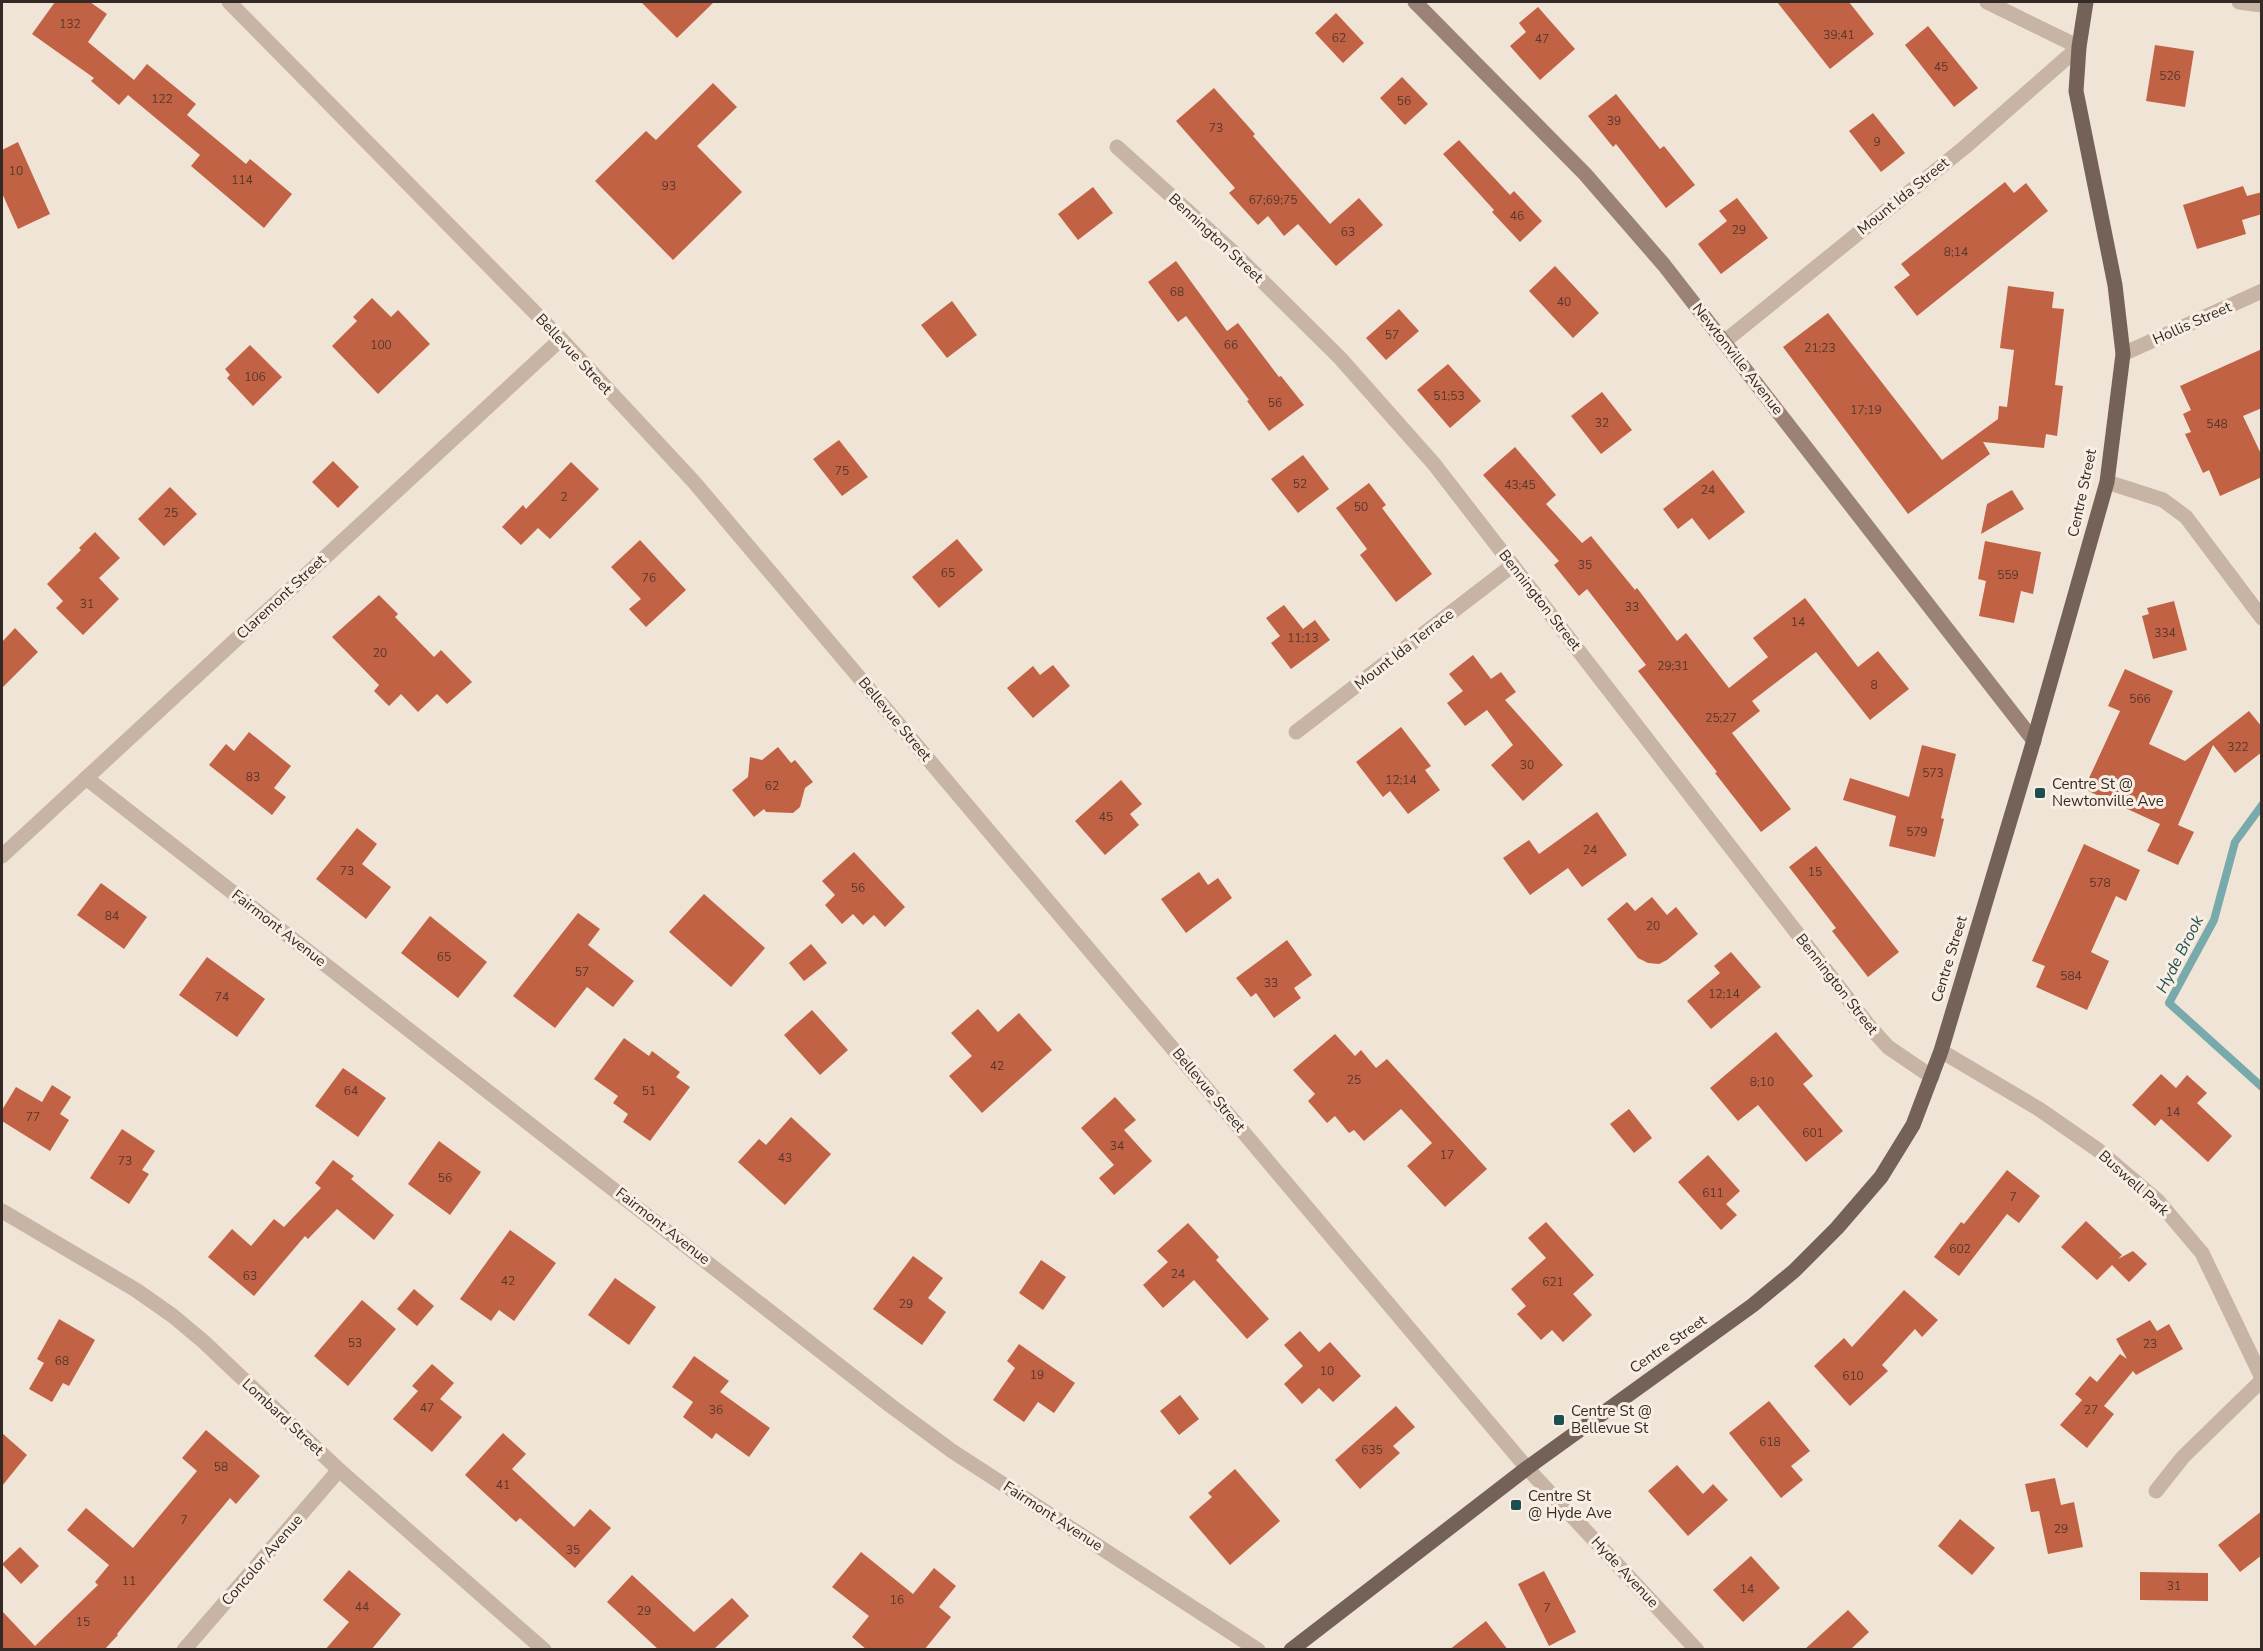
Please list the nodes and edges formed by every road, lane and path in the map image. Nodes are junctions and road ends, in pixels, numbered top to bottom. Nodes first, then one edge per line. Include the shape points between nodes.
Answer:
1 (229, 2) edge
2 (1415, 2) edge
3 (1987, 2) edge
4 (2086, 2) edge
5 (2239, 2) edge
6 (2262, 5) edge
7 (2079, 47) junction
8 (1117, 147) dead end
9 (2262, 291) edge
10 (561, 339) junction
11 (1725, 341) junction
12 (2122, 354) junction
13 (2106, 482) junction
14 (1513, 565) junction
15 (2262, 618) edge
16 (1296, 732) dead end
17 (2034, 741) junction
18 (86, 778) junction
19 (2, 856) edge
20 (1941, 1051) junction
21 (1932, 1077) junction
22 (2, 1211) edge
23 (2262, 1379) edge
24 (1527, 1468) junction
25 (339, 1470) junction
26 (2156, 1491) dead end
27 (184, 1650) edge
28 (544, 1650) edge
29 (1258, 1650) edge
30 (1291, 1650) edge
31 (1697, 1650) edge

1 - 10 street, Bellevue Street
2 - 11 main road, Newtonville Avenue via 1585,174
3 - 7 street
4 - 7 main road, Centre Street
5 - 6 street
7 - 11 street, Mount Ida Street via 1965,147
7 - 12 main road, Centre Street via 2076,91 2115,285
8 - 14 street, Bennington Street via 1232,251 1340,358 1434,464
9 - 12 street, Hollis Street
10 - 18 street, Claremont Street
10 - 24 street, Bellevue Street via 746,542
11 - 17 main road, Newtonville Avenue
12 - 13 main road, Centre Street
13 - 15 street via 2163,500 2186,517
13 - 17 main road, Centre Street
14 - 16 street, Mount Ida Terrace
14 - 21 street, Bennington Street via 1869,1026 1888,1047
17 - 20 main road, Centre Street
18 - 19 street, Claremont Street
18 - 29 street, Fairmont Avenue via 891,1406 961,1457
20 - 21 main road, Centre Street
20 - 23 street, Buswell Park via 2039,1109 2097,1150 2158,1201 2202,1252
21 - 24 main road, Centre Street via 1913,1125 1881,1177 1838,1228 1794,1271 1753,1305
22 - 25 street, Lombard Street via 173,1316
23 - 26 street, Buswell Park via 2183,1457
24 - 30 main road, Centre Street
24 - 31 street, Hyde Avenue
25 - 27 street, Concolor Avenue
25 - 28 street, Lombard Street

